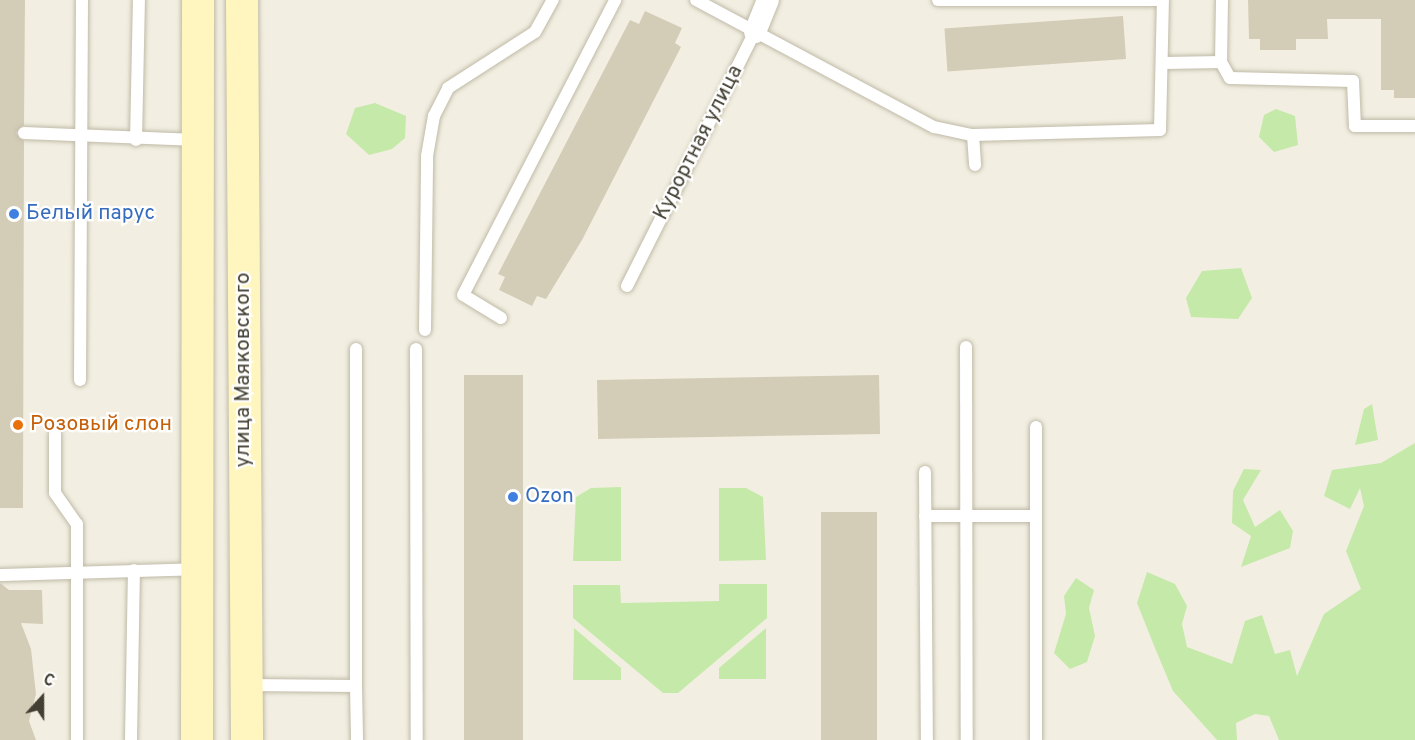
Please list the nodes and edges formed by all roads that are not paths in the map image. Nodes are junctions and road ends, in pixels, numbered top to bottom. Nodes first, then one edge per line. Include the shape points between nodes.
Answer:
1 (82, 0) edge
2 (139, 0) edge
3 (198, 0) edge
4 (242, 0) edge
5 (553, 0) edge
6 (615, 0) edge
7 (696, 0) edge
8 (768, 0) edge
9 (938, 0) edge
10 (1161, 0) edge
11 (1222, 0) edge
12 (755, 32) junction
13 (1221, 62) junction
14 (1164, 63) junction
15 (1415, 126) edge
16 (24, 133) dead end
17 (973, 135) junction
18 (82, 139) junction
19 (136, 140) junction
20 (198, 140) junction
21 (975, 165) dead end
22 (627, 286) dead end
23 (501, 318) dead end
24 (425, 330) dead end
25 (966, 347) dead end
26 (356, 349) dead end
27 (416, 349) dead end
28 (80, 380) dead end
29 (1036, 427) dead end
30 (55, 434) dead end
31 (925, 472) dead end
32 (925, 516) junction
33 (966, 516) junction
34 (1035, 516) junction
35 (199, 569) junction
36 (134, 570) junction
37 (78, 571) junction
38 (0, 574) edge
39 (247, 685) junction
40 (356, 686) junction
41 (77, 740) edge
42 (131, 740) edge
43 (197, 740) edge
44 (247, 740) edge
45 (357, 740) edge
46 (417, 740) edge
47 (927, 740) edge
48 (967, 740) edge
49 (1036, 740) edge

1 - 18 lane
2 - 19 lane
3 - 20 main road
4 - 39 main road, улица Маяковского
5 - 24 lane via 535,32 448,88 434,116 427,156
6 - 23 lane via 463,295
7 - 12 lane
8 - 12 street, Курортная улица
9 - 10 lane
10 - 14 lane
11 - 13 lane
12 - 17 lane via 934,127
12 - 22 lane, Курортная улица
13 - 14 lane
13 - 15 lane via 1230,78 1353,81 1355,126
14 - 17 lane via 1160,130
16 - 18 lane
17 - 21 lane
18 - 19 lane
18 - 28 lane
19 - 20 lane
20 - 35 main road
25 - 33 lane
26 - 40 lane
27 - 46 lane
29 - 34 lane
30 - 37 lane via 55,493 77,524
31 - 32 lane
32 - 33 lane
32 - 47 lane
33 - 34 lane
33 - 48 lane
34 - 49 lane
35 - 36 lane
35 - 43 main road
36 - 37 lane
36 - 42 lane
37 - 38 lane
37 - 41 lane
39 - 40 lane
39 - 44 main road, улица Маяковского
40 - 45 lane

